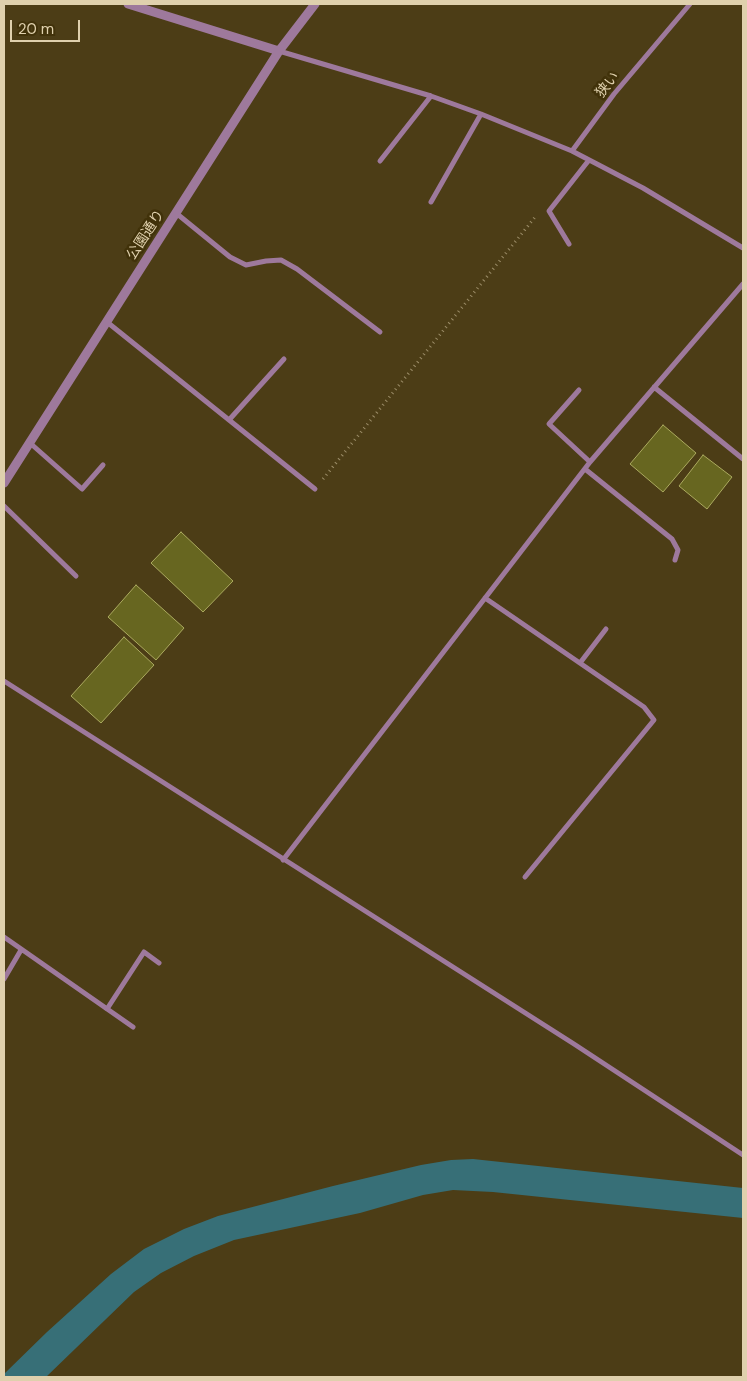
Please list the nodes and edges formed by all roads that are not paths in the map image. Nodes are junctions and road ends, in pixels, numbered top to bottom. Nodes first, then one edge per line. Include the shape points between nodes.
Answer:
1 (128, 4) edge
2 (315, 4) edge
3 (690, 4) edge
4 (280, 51) junction
5 (431, 96) junction
6 (481, 114) junction
7 (572, 151) junction
8 (589, 160) junction
9 (380, 161) dead end
10 (431, 202) dead end
11 (176, 213) junction
12 (568, 244) dead end
13 (743, 248) edge
14 (743, 284) edge
15 (107, 322) junction
16 (380, 332) dead end
17 (284, 359) dead end
18 (654, 387) junction
19 (579, 390) dead end
20 (229, 420) junction
21 (30, 443) junction
22 (743, 458) edge
23 (590, 462) junction
24 (103, 465) dead end
25 (585, 469) junction
26 (4, 483) edge
27 (315, 489) road end
28 (4, 506) edge
29 (676, 560) dead end
30 (76, 576) dead end
31 (485, 598) junction
32 (606, 629) dead end
33 (580, 663) junction
34 (4, 680) edge
35 (283, 860) junction
36 (525, 877) dead end
37 (4, 937) edge
38 (21, 950) junction
39 (159, 963) dead end
40 (4, 980) edge
41 (107, 1009) junction
42 (134, 1027) dead end
43 (743, 1155) edge

1 - 4 street
2 - 4 street, 公園通り
3 - 7 street, 狭い via 614,94
4 - 5 street
4 - 11 street, 公園通り
5 - 6 street
5 - 9 street
6 - 7 street
6 - 10 street
7 - 8 street
8 - 12 street via 549,211
8 - 13 street
11 - 15 street, 公園通り
11 - 16 street via 230,257 246,265 281,260 297,268
14 - 18 street
15 - 20 street
15 - 21 street, 公園通り
17 - 20 street
18 - 22 street
18 - 23 street
19 - 23 street via 549,424
20 - 27 street
21 - 24 street via 82,489
21 - 26 street, 公園通り
23 - 25 street
25 - 29 street via 672,539 678,550
25 - 31 street
28 - 30 street
31 - 33 street
31 - 35 street
32 - 33 street
33 - 36 street via 644,707 654,720
34 - 35 street
35 - 43 street
37 - 38 street
38 - 40 street
38 - 41 street
39 - 41 street via 144,952
41 - 42 street

